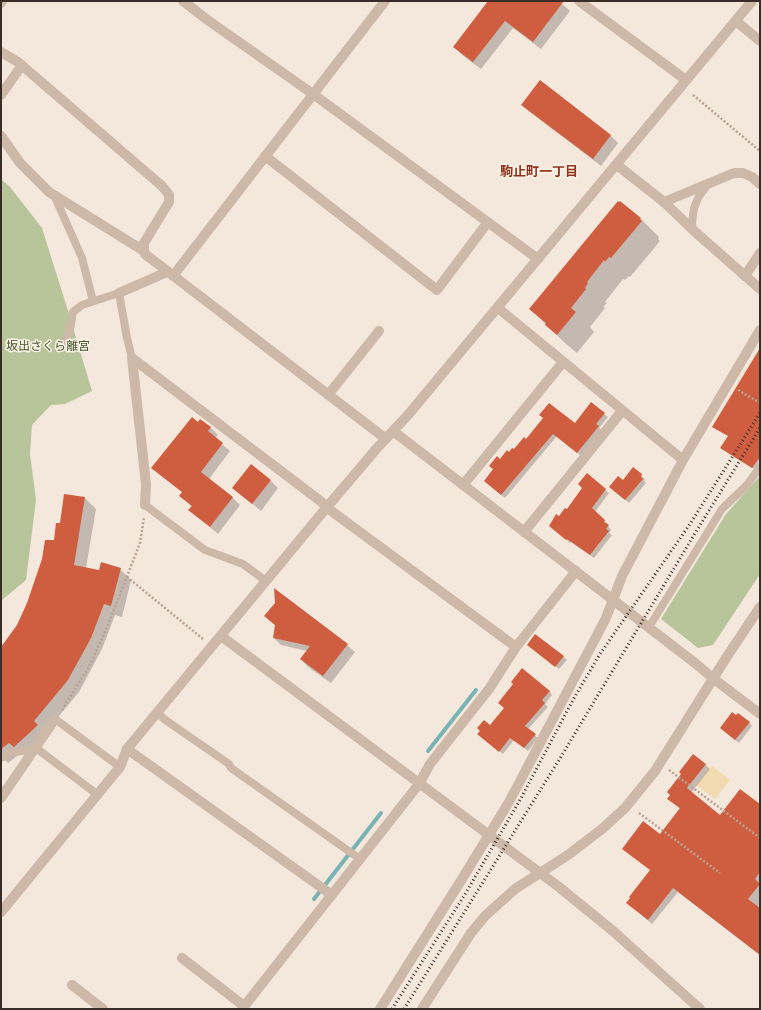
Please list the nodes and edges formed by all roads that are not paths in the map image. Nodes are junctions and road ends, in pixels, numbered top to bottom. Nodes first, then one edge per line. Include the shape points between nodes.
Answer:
1 (183, 1) edge
2 (385, 1) edge
3 (579, 1) edge
4 (752, 1) edge
5 (736, 21) junction
6 (760, 41) edge
7 (1, 52) edge
8 (22, 65) junction
9 (686, 80) junction
10 (1, 94) edge
11 (313, 94) junction
12 (1, 136) edge
13 (265, 156) junction
14 (617, 165) junction
15 (708, 184) junction
16 (760, 184) edge
17 (54, 195) junction
18 (664, 202) junction
19 (488, 222) junction
20 (693, 230) junction
21 (144, 251) junction
22 (760, 253) edge
23 (538, 259) junction
24 (170, 274) junction
25 (745, 276) junction
26 (760, 290) edge
27 (119, 294) junction
28 (93, 301) junction
29 (498, 308) junction
30 (760, 330) edge
31 (378, 332) dead end
32 (66, 347) dead end
33 (132, 358) junction
34 (563, 362) junction
35 (328, 395) junction
36 (622, 411) junction
37 (393, 431) junction
38 (386, 439) junction
39 (683, 460) junction
40 (760, 467) edge
41 (463, 485) junction
42 (145, 505) joint
43 (327, 507) junction
44 (524, 532) junction
45 (576, 571) junction
46 (266, 581) junction
47 (613, 600) junction
48 (760, 607) edge
49 (649, 627) junction
50 (221, 636) junction
51 (516, 647) junction
52 (714, 679) junction
53 (157, 712) junction
54 (760, 714) edge
55 (56, 719) joint
56 (36, 748) junction
57 (127, 749) junction
58 (1, 758) edge
59 (120, 767) junction
60 (419, 784) junction
61 (98, 795) junction
62 (1, 798) edge
63 (489, 836) junction
64 (353, 855) junction
65 (539, 873) junction
66 (326, 891) junction
67 (1, 912) edge
68 (182, 958) dead end
69 (72, 985) dead end
70 (243, 1008) edge
71 (103, 1009) edge
72 (380, 1009) edge
73 (422, 1009) edge
74 (700, 1009) edge

1 - 11 street
2 - 11 street
3 - 9 street
4 - 5 street
5 - 6 street
5 - 9 street
7 - 8 street
8 - 10 street
8 - 21 street via 169,195 169,202 146,238
9 - 14 street
11 - 13 street
11 - 19 street
12 - 17 street via 20,163
13 - 19 street via 437,290
13 - 24 street
14 - 18 street
14 - 23 street
15 - 16 street via 734,173 743,173
15 - 18 street
15 - 20 lane via 694,208
17 - 21 street
17 - 28 lane via 82,258
18 - 20 street
19 - 23 street
20 - 25 street
21 - 24 street
22 - 25 street
23 - 29 street
24 - 27 street
24 - 35 street
25 - 26 street
27 - 28 lane
27 - 33 lane
28 - 32 lane via 73,312
29 - 34 street
29 - 37 street
30 - 39 street
31 - 35 street
33 - 42 street via 146,484
33 - 43 street
34 - 36 street
34 - 41 street
35 - 38 street
36 - 39 street
36 - 44 street
37 - 38 street
37 - 41 street
38 - 43 street
39 - 47 street via 622,576
40 - 49 lane via 747,485 722,509
41 - 44 street
42 - 46 lane via 205,550 243,564
43 - 46 street
43 - 51 street
44 - 45 street
45 - 47 street
45 - 51 street
46 - 50 street
47 - 49 street
47 - 63 street via 605,620
48 - 52 street
49 - 52 street
50 - 53 street
50 - 60 street
51 - 60 street via 489,689 430,764
52 - 54 street
52 - 65 street via 661,763 625,808 568,855
53 - 57 street
53 - 64 lane
55 - 56 street
55 - 59 lane
56 - 58 lane via 10,753
56 - 61 lane
56 - 62 street
57 - 59 street
57 - 66 street
59 - 61 street
60 - 63 street
60 - 64 street
61 - 67 street
63 - 65 street
63 - 72 street
64 - 66 street
65 - 73 street via 514,889 485,916 467,939
65 - 74 street via 613,931
66 - 70 street
68 - 70 street
69 - 71 street

